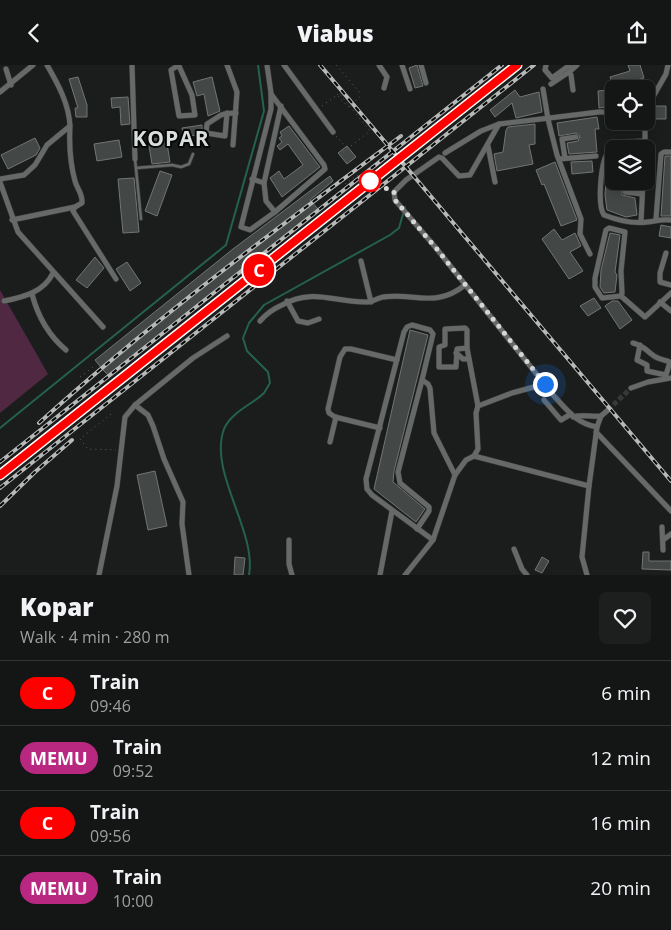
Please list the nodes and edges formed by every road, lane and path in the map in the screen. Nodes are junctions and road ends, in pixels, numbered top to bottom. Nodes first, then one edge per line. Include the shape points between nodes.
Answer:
1 (33, 65) edge
2 (47, 65) edge
3 (132, 65) edge
4 (179, 65) edge
5 (227, 65) edge
6 (267, 65) edge
7 (284, 65) edge
8 (336, 65) edge
9 (378, 65) edge
10 (404, 65) edge
11 (420, 65) edge
12 (546, 65) edge
13 (570, 65) edge
14 (577, 65) edge
15 (668, 65) edge
16 (6, 69) dead end
17 (568, 72) junction
18 (426, 83) dead end
19 (551, 84) dead end
20 (11, 85) junction
21 (384, 88) dead end
22 (410, 89) dead end
23 (543, 89) dead end
24 (573, 90) dead end
25 (0, 92) edge
26 (271, 93) junction
27 (655, 93) edge
28 (337, 95) junction
29 (280, 106) junction
30 (317, 110) junction
31 (605, 112) edge
32 (227, 113) junction
33 (236, 113) junction
34 (548, 119) junction
35 (499, 124) junction
36 (70, 126) junction
37 (333, 132) joint
38 (225, 133) junction
39 (234, 134) junction
40 (576, 137) dead end
41 (488, 144) junction
42 (233, 145) dead end
43 (347, 149) junction
44 (671, 152) edge
45 (445, 153) dead end
46 (193, 154) dead end
47 (596, 156) dead end
48 (566, 158) junction
49 (605, 158) edge
50 (135, 159) joint
51 (559, 159) junction
52 (348, 163) dead end
53 (136, 167) junction
54 (358, 175) dead end
55 (252, 179) junction
56 (0, 181) edge
57 (495, 182) dead end
58 (264, 183) junction
59 (345, 184) dead end
60 (625, 190) edge
61 (642, 190) edge
62 (642, 194) junction
63 (75, 207) junction
64 (275, 213) junction
65 (140, 219) dead end
66 (656, 219) junction
67 (12, 220) junction
68 (671, 220) edge
69 (641, 222) junction
70 (666, 253) dead end
71 (590, 254) dead end
72 (361, 261) dead end
73 (53, 273) junction
74 (116, 279) dead end
75 (465, 285) junction
76 (671, 285) edge
77 (671, 293) edge
78 (32, 294) junction
79 (621, 296) junction
80 (4, 301) dead end
81 (287, 301) junction
82 (371, 302) junction
83 (660, 302) junction
84 (671, 311) edge
85 (320, 319) dead end
86 (260, 321) dead end
87 (103, 327) dead end
88 (227, 336) dead end
89 (633, 343) dead end
90 (640, 345) junction
91 (467, 348) junction
92 (66, 350) dead end
93 (456, 353) junction
94 (468, 359) junction
95 (397, 360) junction
96 (96, 365) dead end
97 (80, 377) dead end
98 (671, 378) edge
99 (422, 380) junction
100 (545, 384) junction
101 (631, 388) tunnel mouth
102 (544, 400) dead end
103 (135, 405) junction
104 (478, 406) junction
105 (608, 410) tunnel mouth
106 (111, 414) dead end
107 (572, 415) junction
108 (601, 416) junction
109 (336, 417) junction
110 (380, 428) junction
111 (597, 429) junction
112 (330, 442) dead end
113 (122, 450) junction
114 (474, 456) junction
115 (456, 475) junction
116 (589, 486) junction
117 (392, 511) junction
118 (671, 511) edge
119 (662, 527) dead end
120 (417, 529) junction
121 (671, 534) edge
122 (290, 540) dead end
123 (433, 540) junction
124 (663, 540) junction
125 (514, 549) dead end
126 (663, 549) dead end
127 (99, 575) edge
128 (189, 575) edge
129 (292, 575) edge
130 (380, 575) edge
131 (405, 575) edge
132 (527, 575) edge
133 (587, 575) edge

1 - 20 street
2 - 36 street via 68,109
3 - 50 street
4 - 4 street via 171,70 179,116 195,115 192,95
5 - 33 street via 237,92
6 - 26 street
7 - 30 street
8 - 28 path, bridge via 362,95 348,107
9 - 21 street via 387,77
10 - 22 street
11 - 18 street
12 - 13 street via 545,69 552,78
14 - 17 street
15 - 27 street
16 - 20 street
17 - 19 street
17 - 24 street
20 - 25 street
23 - 34 street
26 - 29 street
26 - 55 street
28 - 30 path
28 - 43 path via 339,93 370,131
29 - 58 street
29 - 64 street via 325,169
30 - 37 street
31 - 34 street
32 - 33 street
32 - 38 street
32 - 38 street via 208,124 205,131 223,136
33 - 39 street
34 - 35 street
34 - 51 street
35 - 41 street
35 - 45 street
36 - 56 street via 47,145 35,165 24,175
36 - 63 street via 71,167 83,200
37 - 43 path
38 - 39 street
39 - 42 street
40 - 48 street via 562,139
41 - 57 street
41 - 75 street via 473,172 467,176 459,175 442,158 437,158 394,192 395,200
43 - 52 path via 341,154
44 - 66 street via 661,155
46 - 53 lane via 189,164 181,167
47 - 48 street
48 - 51 street
49 - 69 street via 601,211 616,219
50 - 53 lane
51 - 71 street via 582,219 580,234
53 - 65 lane
54 - 59 path
55 - 58 street
55 - 64 street via 241,227 250,231
56 - 67 street
58 - 64 street via 266,201
60 - 62 street
61 - 62 street
62 - 69 street
63 - 67 street
63 - 74 street via 73,211 78,221
66 - 68 street
66 - 69 street
67 - 73 street via 18,232
70 - 76 street via 660,282
72 - 82 street
73 - 78 street via 48,283
73 - 87 street
75 - 82 street via 453,294 435,298 383,297
75 - 100 street
77 - 83 street
78 - 80 street
78 - 92 street via 45,328
79 - 79 street via 602,298 595,287 609,228 625,232
79 - 83 street via 645,317
81 - 82 street via 304,295
81 - 85 street via 298,321 308,323
81 - 86 street
83 - 84 street
88 - 103 street via 193,358
89 - 90 street
90 - 90 street via 648,348 655,357 670,362 666,375 647,371 646,364 637,360
91 - 93 street via 458,348
91 - 93 street via 466,328 446,329 445,345 439,347 439,367 456,367
91 - 94 street
93 - 94 street via 462,359
94 - 104 street
95 - 99 street via 407,327 412,325 432,331
95 - 109 street via 345,349 340,357 328,409
95 - 110 street
96 - 97 path
98 - 101 street
99 - 115 street via 430,388 434,433
99 - 120 street via 398,472 400,483 429,507
100 - 104 street
100 - 107 street
102 - 107 street via 561,421
103 - 113 street via 125,417
103 - 128 street via 148,415 183,501 182,524
104 - 114 street via 478,443
105 - 108 street
106 - 113 path via 80,439 88,449
107 - 108 street
107 - 111 street
108 - 111 street
109 - 110 street
109 - 112 street
110 - 117 street via 366,479 367,489
111 - 116 street
111 - 118 street
113 - 127 street
114 - 115 street via 466,460
114 - 116 street
115 - 123 street
116 - 133 street via 582,557
117 - 120 street
117 - 130 street
119 - 124 street
120 - 123 street
121 - 124 street
122 - 129 street
123 - 131 street
124 - 126 street
125 - 132 street

